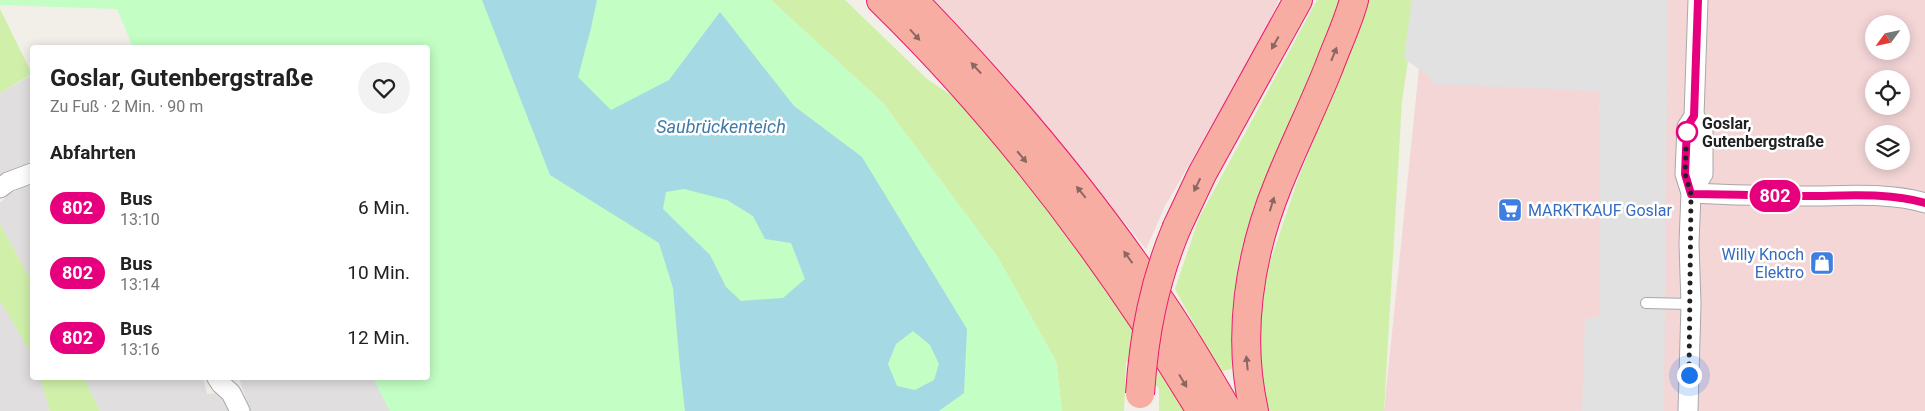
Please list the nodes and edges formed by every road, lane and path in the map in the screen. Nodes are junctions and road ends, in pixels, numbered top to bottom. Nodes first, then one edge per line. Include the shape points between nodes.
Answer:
1 (881, 0) edge
2 (913, 0) edge
3 (1298, 0) edge
4 (1354, 0) edge
5 (1698, 0) edge
6 (30, 174) edge
7 (0, 188) edge
8 (1691, 194) junction
9 (1925, 203) edge
10 (1646, 303) dead end
11 (1691, 304) junction
12 (218, 380) edge
13 (1141, 402) edge
14 (240, 411) edge
15 (1201, 411) edge
16 (1228, 411) edge
17 (1254, 411) edge
18 (1688, 411) edge

1 -> 15 highway via 981,106 1069,213 1123,287
16 -> 2 highway via 1168,313 1087,199 1004,98
3 -> 13 highway, bridge via 1176,227 1152,300
17 -> 4 highway via 1246,353 1246,315 1256,254 1277,186
5 - 8 street via 1694,116 1687,127 1685,174
6 - 7 street
8 - 9 street via 1858,196
8 - 11 street
10 - 11 lane
11 - 18 street
12 - 14 street via 231,393

